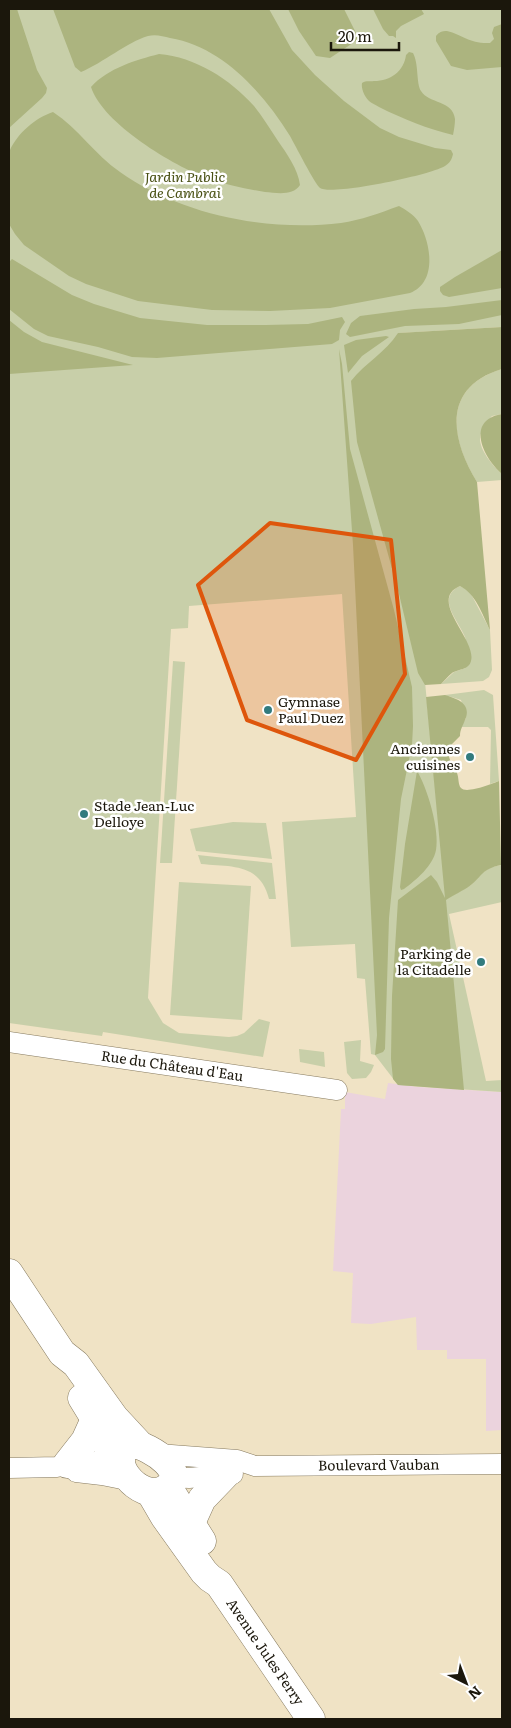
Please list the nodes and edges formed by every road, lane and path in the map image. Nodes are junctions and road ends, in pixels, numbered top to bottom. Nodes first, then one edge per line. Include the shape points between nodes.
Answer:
1 (9, 1042) edge
2 (337, 1090) dead end
3 (9, 1273) edge
4 (62, 1354) junction
5 (95, 1419) junction
6 (502, 1464) edge
7 (62, 1466) junction
8 (256, 1466) junction
9 (9, 1468) edge
10 (145, 1469) junction
11 (226, 1474) junction
12 (191, 1523) junction
13 (219, 1584) junction
14 (311, 1719) edge

1 - 2 street, Rue du Château d'Eau
3 - 4 main road, Avenue Jules Ferry
4 - 5 main road, Avenue Jules Ferry via 69,1377
4 - 10 main road, Avenue Jules Ferry via 76,1364 114,1417
5 - 7 main road via 85,1441
5 - 10 main road, Avenue Jules Ferry via 107,1445
6 - 8 street, Boulevard Vauban
7 - 9 street, Boulevard Vauban
7 - 10 street, Boulevard Vauban via 108,1458
8 - 10 street, Boulevard Vauban via 238,1460
8 - 11 street, Boulevard Vauban via 244,1472
10 - 11 street, Boulevard Vauban via 189,1478
10 - 12 main road, Avenue Jules Ferry
10 - 13 main road, Avenue Jules Ferry via 160,1510 201,1567
11 - 12 main road via 202,1499
12 - 13 main road, Avenue Jules Ferry via 215,1565
13 - 14 main road, Avenue Jules Ferry

